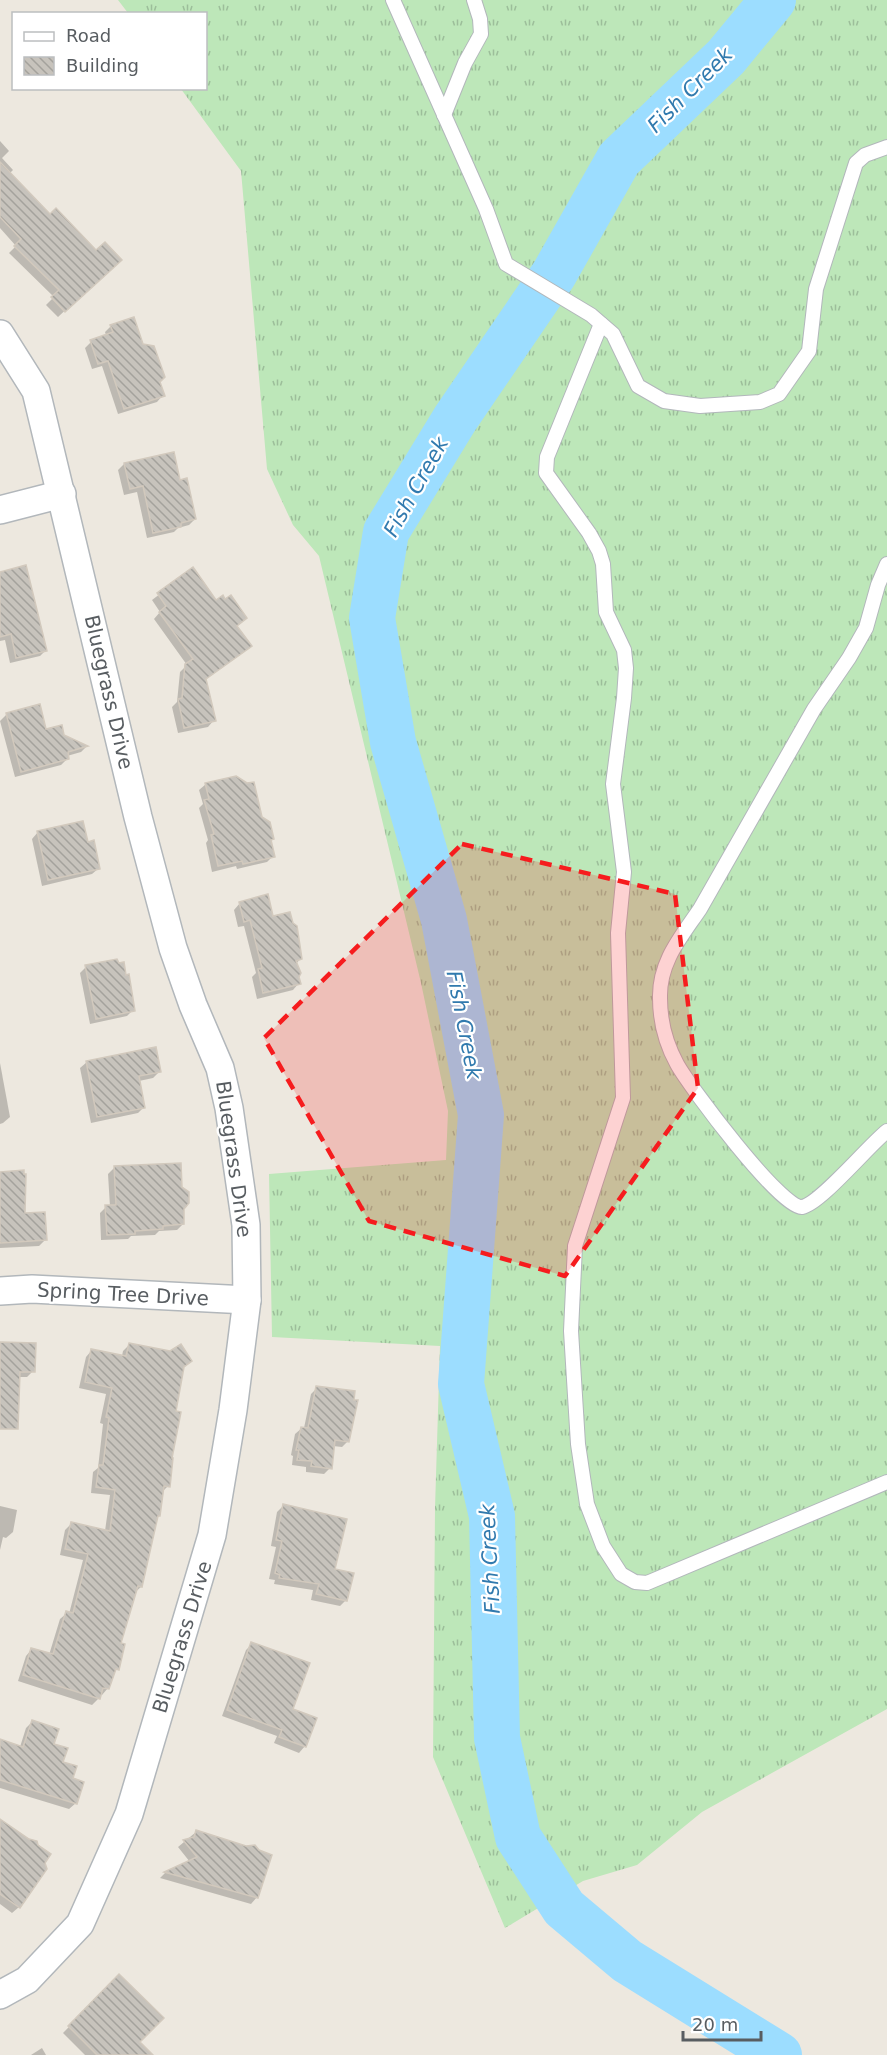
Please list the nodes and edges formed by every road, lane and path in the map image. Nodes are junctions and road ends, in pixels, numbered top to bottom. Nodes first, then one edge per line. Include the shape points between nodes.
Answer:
1 (393, 0) edge
2 (474, 0) edge
3 (444, 115) junction
4 (887, 147) edge
5 (596, 320) junction
6 (0, 334) edge
7 (62, 495) junction
8 (0, 510) edge
9 (887, 564) edge
10 (887, 1131) edge
11 (0, 1291) edge
12 (247, 1300) junction
13 (887, 1482) edge
14 (0, 1995) edge

1 - 3 lane
2 - 3 lane via 481,34
3 - 5 lane via 506,264
4 - 5 lane via 865,155 856,164 816,289 809,351 779,394 760,402 700,406 664,401 638,386 612,334
5 - 13 lane via 547,457 546,473 599,552 606,612 624,650 626,668 613,784 624,872 618,933 623,1098 575,1246 572,1331 578,1443 586,1504 603,1546 621,1574 635,1582 648,1583
6 - 7 street, Bluegrass Drive via 36,391
7 - 8 street
7 - 12 street, Bluegrass Drive via 173,948 220,1068 246,1225
9 - 10 lane via 866,628 814,709 663,968 660,1001 666,1039 677,1065 748,1159 797,1206 804,1207 818,1198
11 - 12 street, Spring Tree Drive via 32,1289
12 - 14 street, Bluegrass Drive via 212,1535 129,1814 80,1924 27,1980

